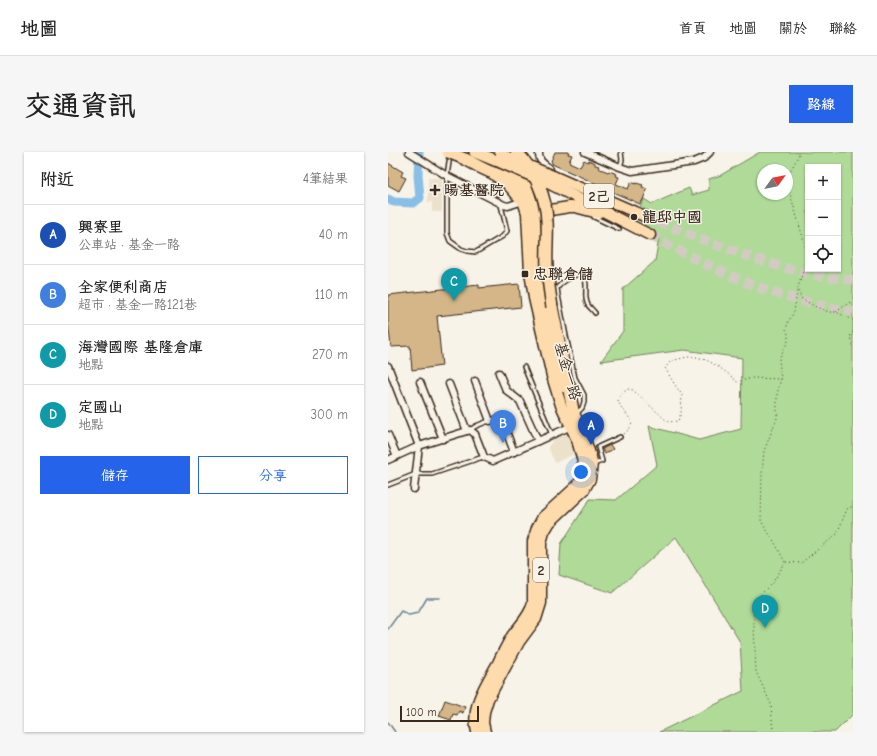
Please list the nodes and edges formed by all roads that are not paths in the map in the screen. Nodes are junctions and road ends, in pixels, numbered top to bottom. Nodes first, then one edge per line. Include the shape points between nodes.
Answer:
1 (409, 152) edge
2 (449, 152) edge
3 (475, 152) edge
4 (516, 152) edge
5 (539, 152) edge
6 (585, 152) edge
7 (621, 152) edge
8 (710, 152) edge
9 (500, 155) edge
10 (620, 167) junction
11 (490, 171) junction
12 (517, 171) junction
13 (447, 176) junction
14 (549, 183) junction
15 (526, 197) junction
16 (501, 203) junction
17 (550, 210) junction
18 (536, 212) junction
19 (561, 213) dead end
20 (581, 213) dead end
21 (644, 216) tunnel mouth
22 (621, 225) junction
23 (650, 235) tunnel mouth
24 (536, 285) junction
25 (595, 312) dead end
26 (388, 366) edge
27 (524, 367) dead end
28 (499, 373) dead end
29 (475, 381) dead end
30 (420, 382) dead end
31 (449, 384) dead end
32 (501, 418) joint
33 (490, 421) junction
34 (573, 421) junction
35 (468, 431) junction
36 (388, 435) edge
37 (552, 435) junction
38 (620, 437) road end
39 (443, 439) junction
40 (538, 441) junction
41 (419, 446) junction
42 (514, 452) junction
43 (397, 456) junction
44 (484, 457) junction
45 (388, 460) edge
46 (592, 464) junction
47 (416, 474) junction
48 (388, 485) edge
49 (414, 489) dead end
50 (477, 732) edge
51 (485, 732) edge

1 - 13 street
2 - 11 highway, bridge
2 - 13 lane
3 - 9 highway
4 - 12 main road, 基金一路 / 2
4 - 34 highway, bridge via 531,171 544,202 552,307
5 - 14 street via 543,164 551,169
6 - 10 street
7 - 10 lane
8 - 10 street via 704,158 684,164 632,170
9 - 12 main road, 基金一路 / 2
9 - 14 main road, 2己, bridge
11 - 12 highway via 508,176
11 - 15 highway
12 - 15 main road, 基金一路 / 2
13 - 16 street
13 - 16 lane via 447,233 450,241 461,249 476,252 503,236 507,231
14 - 15 lane
14 - 17 street
14 - 21 main road, 2己
14 - 22 main road, 2己 via 584,201
15 - 16 street via 508,206
15 - 18 main road
15 - 24 main road, 基金一路 / 2 via 530,272
17 - 18 main road
17 - 19 lane
17 - 22 main road via 582,208
17 - 24 street via 552,242
18 - 24 main road, 基金一路 / 2
20 - 22 lane
22 - 23 main road, 2己
24 - 34 main road, 基金一路 / 2 via 542,297
25 - 34 lane via 588,304 585,277 581,273 561,283 557,288 575,378 584,395 582,408
26 - 41 street
27 - 37 lane
28 - 40 street via 506,390 520,401
29 - 33 street
30 - 39 street
31 - 35 street
32 - 33 lane
32 - 42 street
33 - 35 lane
34 - 37 street
34 - 46 main road, 基金一路 / 2 via 589,450
34 - 50 main road, 基金一路 / 2 via 584,465 582,477 578,485 544,517 537,528 533,541 532,607 512,637 480,696 476,710
35 - 39 street
35 - 44 street via 475,434
36 - 43 street
37 - 40 street
38 - 46 lane via 598,447 602,461
39 - 41 street
40 - 42 street
41 - 43 street
41 - 47 street
42 - 44 street via 493,461
43 - 45 street
44 - 47 lane via 432,474
46 - 51 main road, 基金一路 / 2 via 590,480 584,490 550,522 544,532 541,543 540,609 488,699 483,723
47 - 48 lane
47 - 49 street

